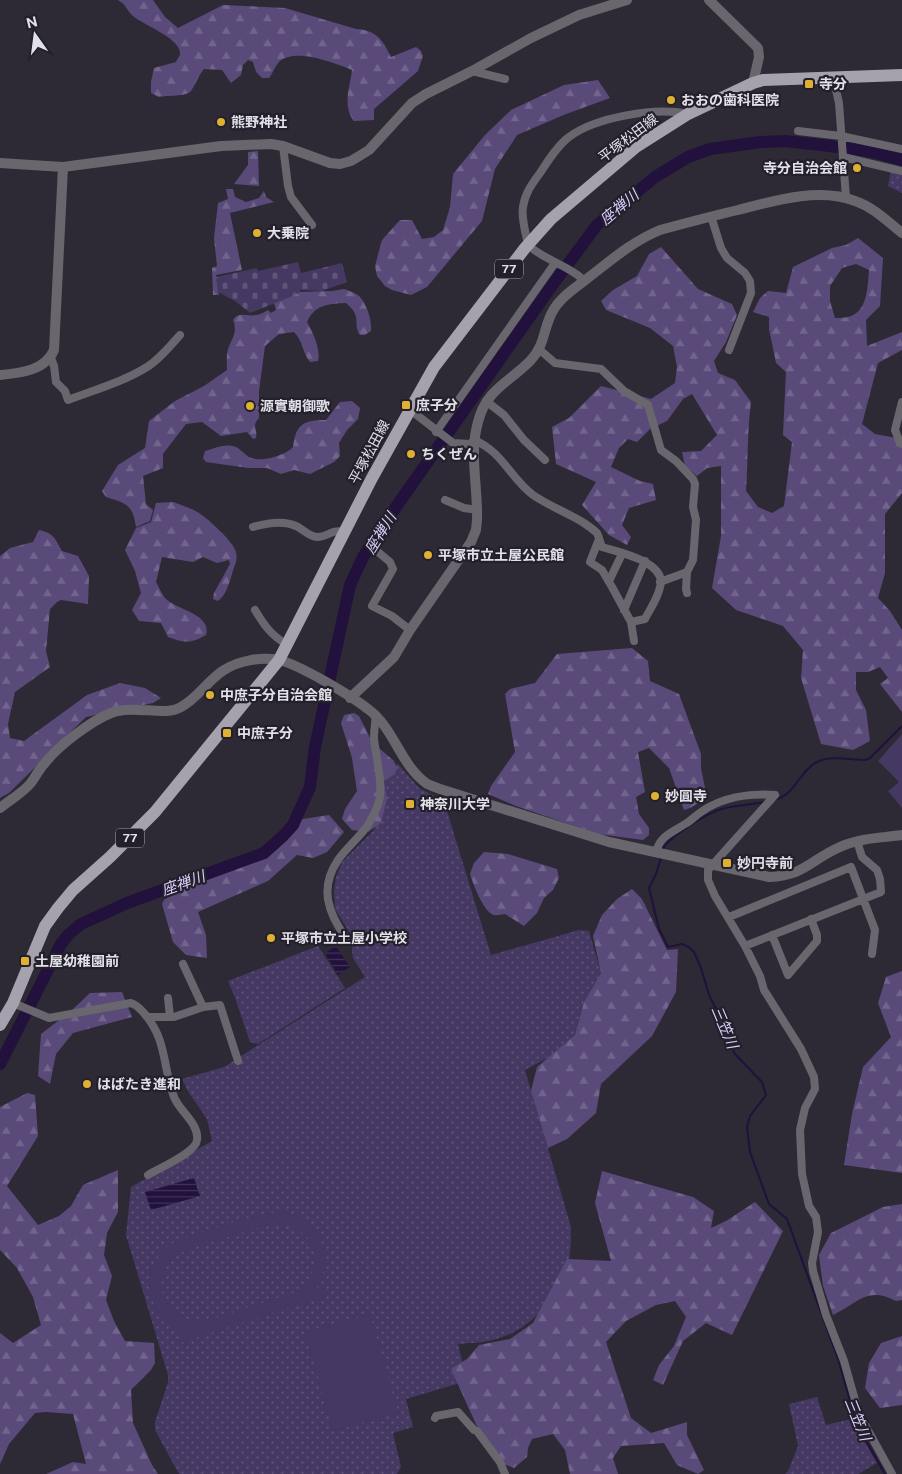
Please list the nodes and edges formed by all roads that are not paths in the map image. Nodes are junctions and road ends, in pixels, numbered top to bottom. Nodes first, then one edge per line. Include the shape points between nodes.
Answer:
1 (627, 0) edge
2 (709, 0) edge
3 (472, 71) junction
4 (902, 75) edge
5 (834, 77) junction
6 (505, 79) dead end
7 (752, 83) junction
8 (688, 114) junction
9 (798, 131) dead end
10 (841, 137) junction
11 (283, 146) junction
12 (902, 149) edge
13 (843, 157) junction
14 (0, 163) edge
15 (63, 167) junction
16 (902, 171) edge
17 (846, 198) junction
18 (711, 216) junction
19 (312, 225) dead end
20 (902, 233) edge
21 (528, 245) junction
22 (556, 264) junction
23 (584, 281) junction
24 (180, 335) dead end
25 (540, 350) junction
26 (729, 350) dead end
27 (50, 358) junction
28 (0, 375) edge
29 (486, 401) junction
30 (902, 402) edge
31 (409, 409) junction
32 (437, 433) junction
33 (474, 440) junction
34 (902, 444) edge
35 (545, 460) dead end
36 (445, 500) dead end
37 (478, 510) junction
38 (253, 527) dead end
39 (344, 532) junction
40 (599, 539) junction
41 (378, 552) dead end
42 (622, 554) junction
43 (645, 562) junction
44 (687, 572) junction
45 (609, 581) junction
46 (660, 582) junction
47 (687, 593) dead end
48 (254, 610) dead end
49 (624, 610) junction
50 (631, 622) junction
51 (410, 630) junction
52 (634, 641) dead end
53 (286, 644) junction
54 (279, 660) junction
55 (350, 698) junction
56 (376, 716) junction
57 (0, 808) edge
58 (902, 835) edge
59 (857, 841) junction
60 (661, 853) junction
61 (713, 865) junction
62 (862, 898) junction
63 (729, 917) junction
64 (811, 919) junction
65 (772, 935) junction
66 (346, 938) dead end
67 (745, 946) junction
68 (872, 954) dead end
69 (183, 964) dead end
70 (168, 998) dead end
71 (7, 1007) edge
72 (203, 1007) junction
73 (148, 1017) junction
74 (170, 1017) junction
75 (0, 1025) edge
76 (238, 1061) dead end
77 (148, 1174) dead end
78 (435, 1418) dead end
79 (505, 1474) edge
80 (892, 1474) edge

1 - 3 street via 579,15
2 - 7 street via 758,48 760,57
3 - 6 street
3 - 11 street via 412,103 369,150 351,161 330,163
4 - 5 main road, 平塚松田線 / 77
5 - 7 main road, 平塚松田線 / 77
5 - 10 street
7 - 8 main road, 平塚松田線 / 77
8 - 21 main road, 平塚松田線 / 77 via 636,147 551,219
8 - 21 street via 641,113 608,120 568,138 527,192 522,208
9 - 10 street
10 - 12 street
10 - 13 street
11 - 15 street via 220,146
11 - 19 street via 291,197
13 - 16 street
13 - 17 street
14 - 15 street
15 - 27 street via 55,340
17 - 18 street via 786,198
17 - 20 street via 865,205
18 - 23 street via 648,235
18 - 26 street via 721,248 750,282 751,293
21 - 22 street
21 - 31 main road, 平塚松田線 / 77 via 434,367
22 - 23 street
22 - 32 street
23 - 25 street via 554,308
24 - 27 street via 147,367 68,400 56,382
25 - 29 street via 495,389
25 - 44 street via 555,362 601,369 624,391 648,405 661,450 676,461 695,484 693,560
27 - 28 street via 28,371
29 - 33 street
29 - 35 street via 504,415
30 - 34 street via 895,430
31 - 32 street
31 - 39 main road, 平塚松田線 / 77
32 - 33 street via 451,442 470,444
33 - 37 street
33 - 40 street via 499,455 533,494 594,530
36 - 37 street
37 - 51 street via 471,542
38 - 39 street via 287,523 315,537 336,530
39 - 53 main road, 平塚松田線 / 77
40 - 42 street via 602,547
40 - 45 street via 590,562 602,570
41 - 51 street via 393,569 372,606
42 - 43 street
42 - 45 street
43 - 46 street via 654,567
43 - 49 street
44 - 46 street
44 - 47 street
45 - 49 street
46 - 50 street via 645,618
48 - 53 street via 264,626
49 - 50 street
50 - 52 street
51 - 55 street via 394,657
53 - 54 main road, 平塚松田線 / 77
54 - 55 street via 302,669
54 - 57 street via 249,660 232,666 213,677 182,707 171,711 124,709 110,713 55,752 30,784
54 - 71 main road, 平塚松田線 / 77 via 155,812 58,908 45,926
55 - 56 street
56 - 60 street via 409,765 426,783 440,790 609,842
56 - 66 street via 374,737 380,796 361,836 338,861 327,893 329,909
58 - 59 street
59 - 61 street via 841,846 797,873 783,876
59 - 62 street via 862,857 877,870 880,879 881,892
60 - 61 street
60 - 61 street via 662,839 667,834 715,803 736,797 775,795
61 - 63 street via 708,870 708,880
62 - 63 street via 851,867
62 - 64 street
62 - 68 street via 875,930
63 - 67 street
64 - 65 street
64 - 65 street via 817,941 788,975
65 - 67 street
67 - 80 street via 764,990 801,1049 814,1077 815,1089 805,1108 800,1130 802,1174 818,1232 813,1271 859,1414
69 - 72 street
70 - 74 street
71 - 73 street via 54,1018 132,1003
71 - 75 main road, 平塚松田線 / 77
72 - 74 street
72 - 76 street via 220,1005
73 - 74 street
73 - 77 street via 160,1036 174,1098 194,1125 198,1140 194,1149
78 - 79 street via 458,1412 480,1435

